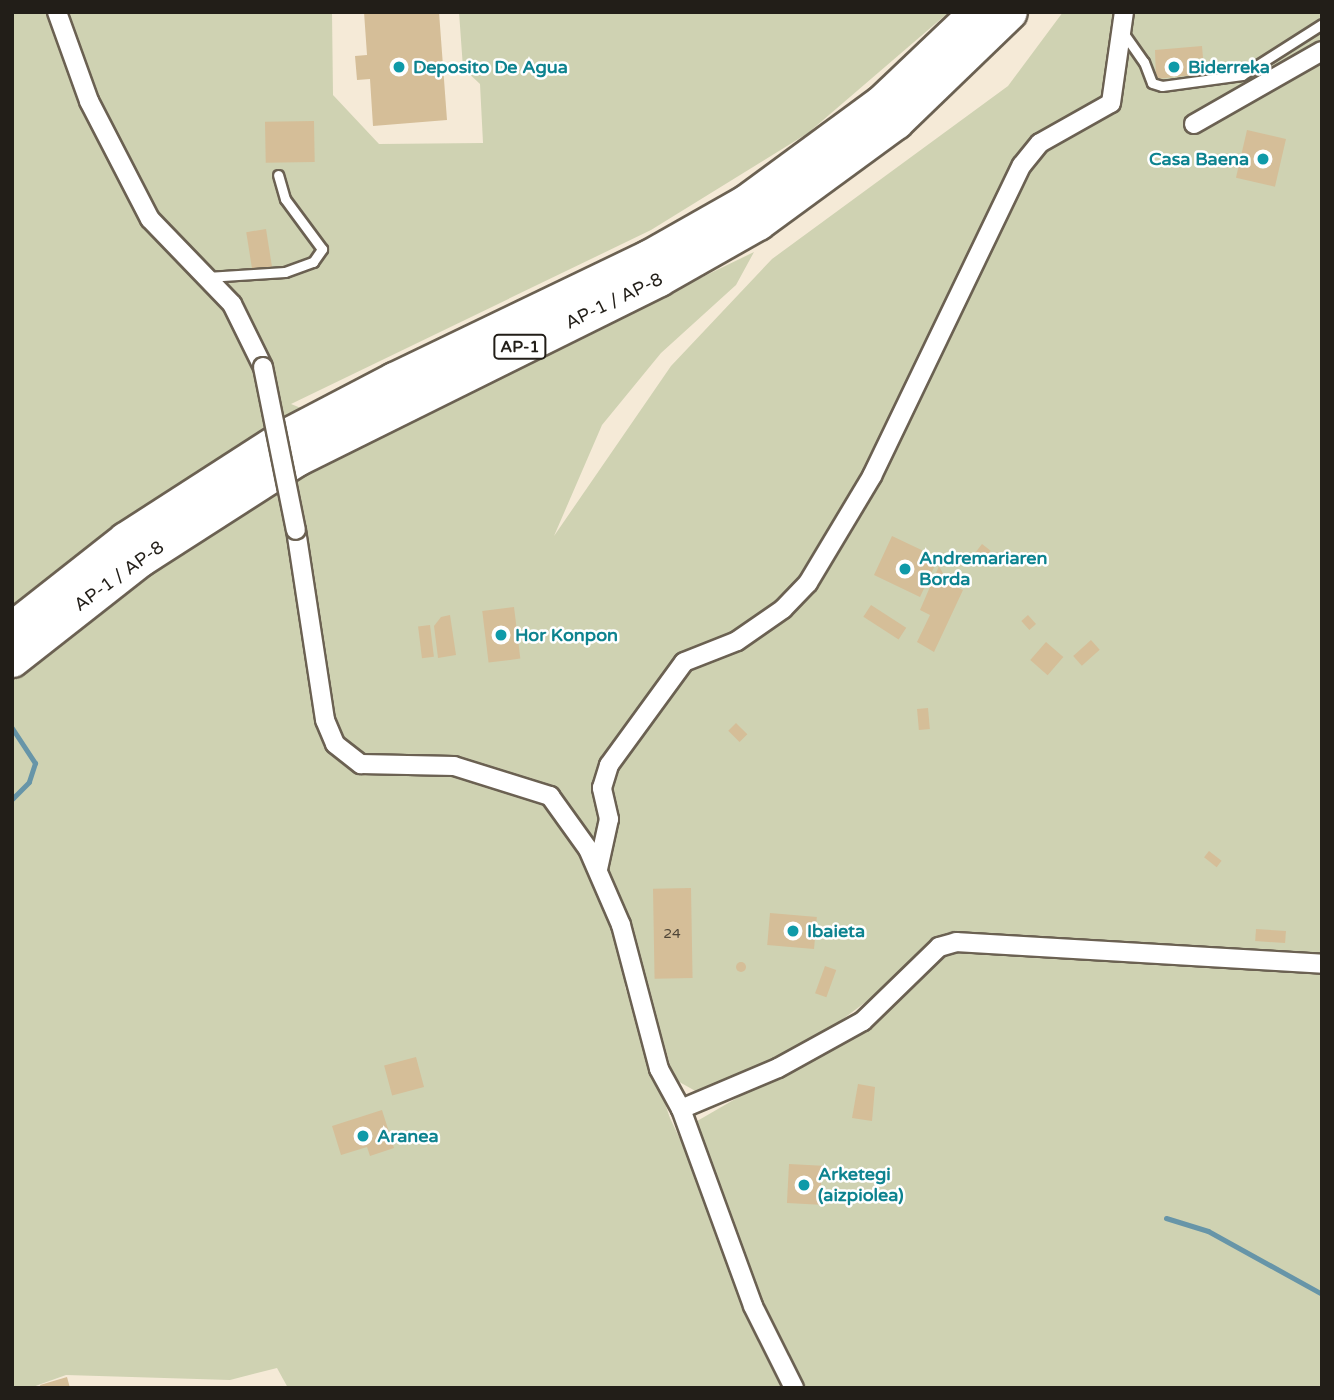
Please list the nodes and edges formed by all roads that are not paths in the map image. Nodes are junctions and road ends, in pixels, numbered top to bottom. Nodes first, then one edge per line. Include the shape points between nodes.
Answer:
1 (57, 12) edge
2 (976, 12) edge
3 (1010, 12) edge
4 (1122, 21) edge
5 (1322, 24) edge
6 (1322, 51) edge
7 (1194, 124) dead end
8 (278, 175) dead end
9 (205, 277) junction
10 (12, 628) edge
11 (12, 660) edge
12 (598, 869) junction
13 (1322, 964) edge
14 (681, 1109) junction
15 (794, 1388) edge

1 - 9 street via 89,101 150,219
2 - 10 highway, AP-1 / AP-8 / AP-1 via 880,103 745,202 648,257 283,437 125,539
3 - 11 highway, AP-1 / AP-8 / AP-1 via 896,122 768,217 659,279 297,459 141,559
4 - 5 lane via 1152,83 1162,86 1242,75
4 - 12 street via 1111,103 1040,143 1022,165 872,476 808,583 783,609 737,641 684,662 609,765 602,788 608,829
6 - 7 street
8 - 9 lane via 285,199 322,249 313,262 285,272
9 - 12 street, bridge via 232,304 263,367 296,530 325,720 335,744 361,764 454,766 551,796 571,820
12 - 14 street via 621,925 659,1069
13 - 14 street via 956,942 939,947 863,1021 778,1068
14 - 15 street via 753,1306

